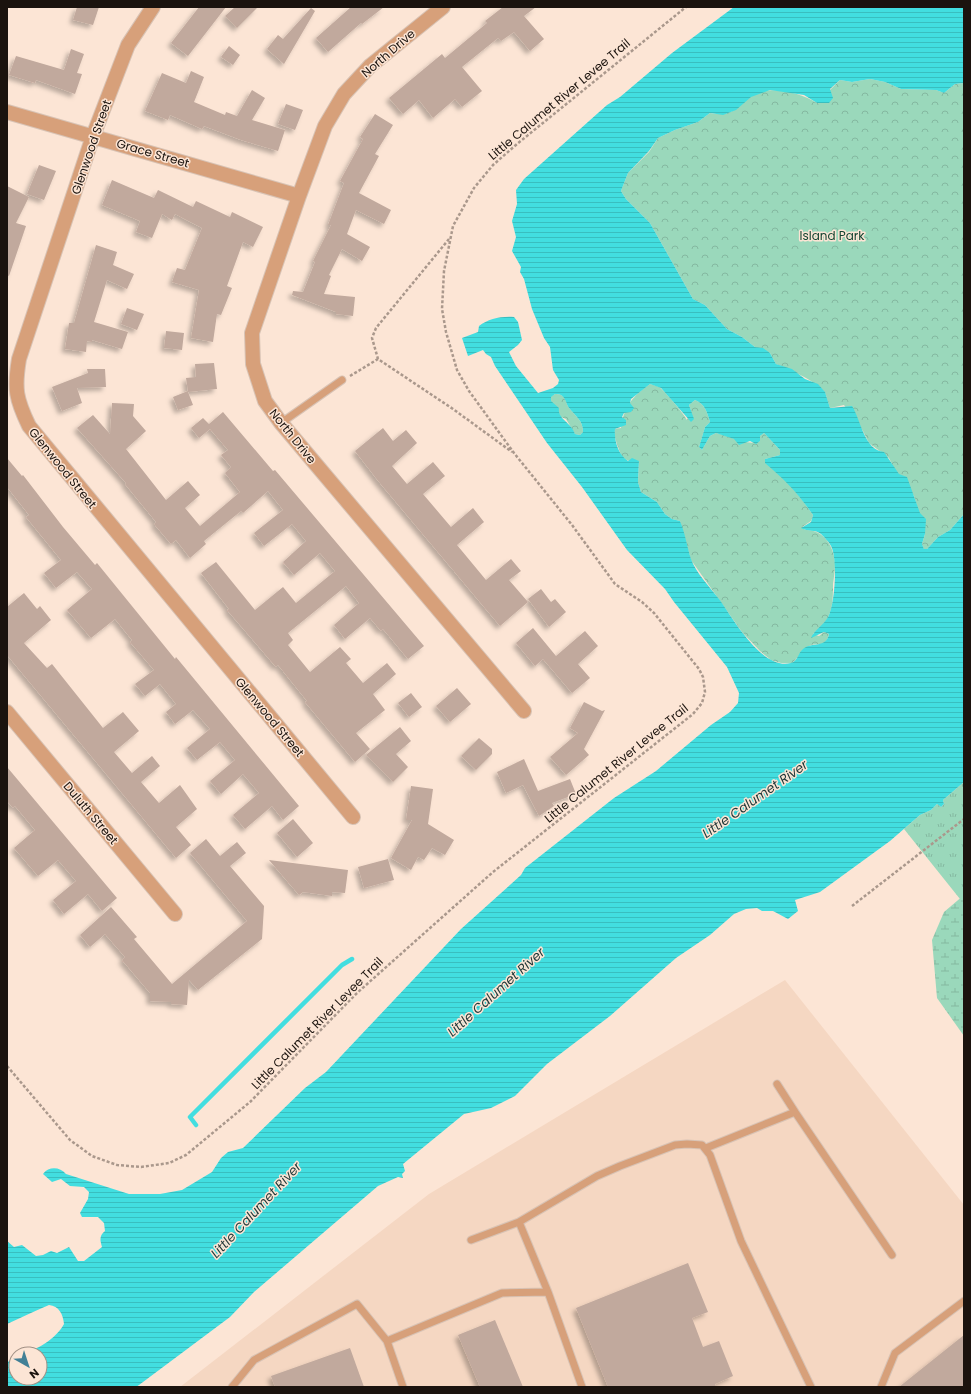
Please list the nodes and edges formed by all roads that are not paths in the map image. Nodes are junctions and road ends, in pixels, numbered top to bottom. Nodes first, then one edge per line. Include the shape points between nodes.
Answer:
1 (153, 7) edge
2 (443, 7) edge
3 (7, 112) edge
4 (93, 136) junction
5 (298, 196) junction
6 (342, 380) road end
7 (281, 423) junction
8 (524, 711) dead end
9 (7, 712) edge
10 (353, 817) dead end
11 (175, 914) dead end
12 (777, 1084) dead end
13 (795, 1112) junction
14 (706, 1148) junction
15 (519, 1222) junction
16 (471, 1240) dead end
17 (892, 1255) dead end
18 (548, 1292) junction
19 (964, 1301) edge
20 (387, 1341) junction
21 (232, 1387) edge
22 (403, 1387) edge
23 (582, 1387) edge
24 (810, 1387) edge
25 (881, 1387) edge

1 - 4 street, Glenwood Street via 128,45
2 - 5 street, North Drive via 370,66 344,94 325,126
3 - 4 street, Grace Street
4 - 5 street, Grace Street
4 - 10 street, Glenwood Street via 19,359 15,381 18,404 29,426
5 - 7 street, North Drive via 252,333 252,364 265,401
6 - 7 lane
7 - 8 street, North Drive
9 - 11 street, Duluth Street
12 - 13 lane
13 - 14 lane
13 - 17 lane
14 - 15 lane via 696,1144 680,1144 646,1155 597,1176
14 - 24 lane via 741,1241
15 - 16 lane
15 - 18 lane
18 - 20 lane via 502,1293
18 - 23 lane
19 - 25 lane via 894,1353
20 - 21 lane via 356,1304 254,1360
20 - 22 lane

